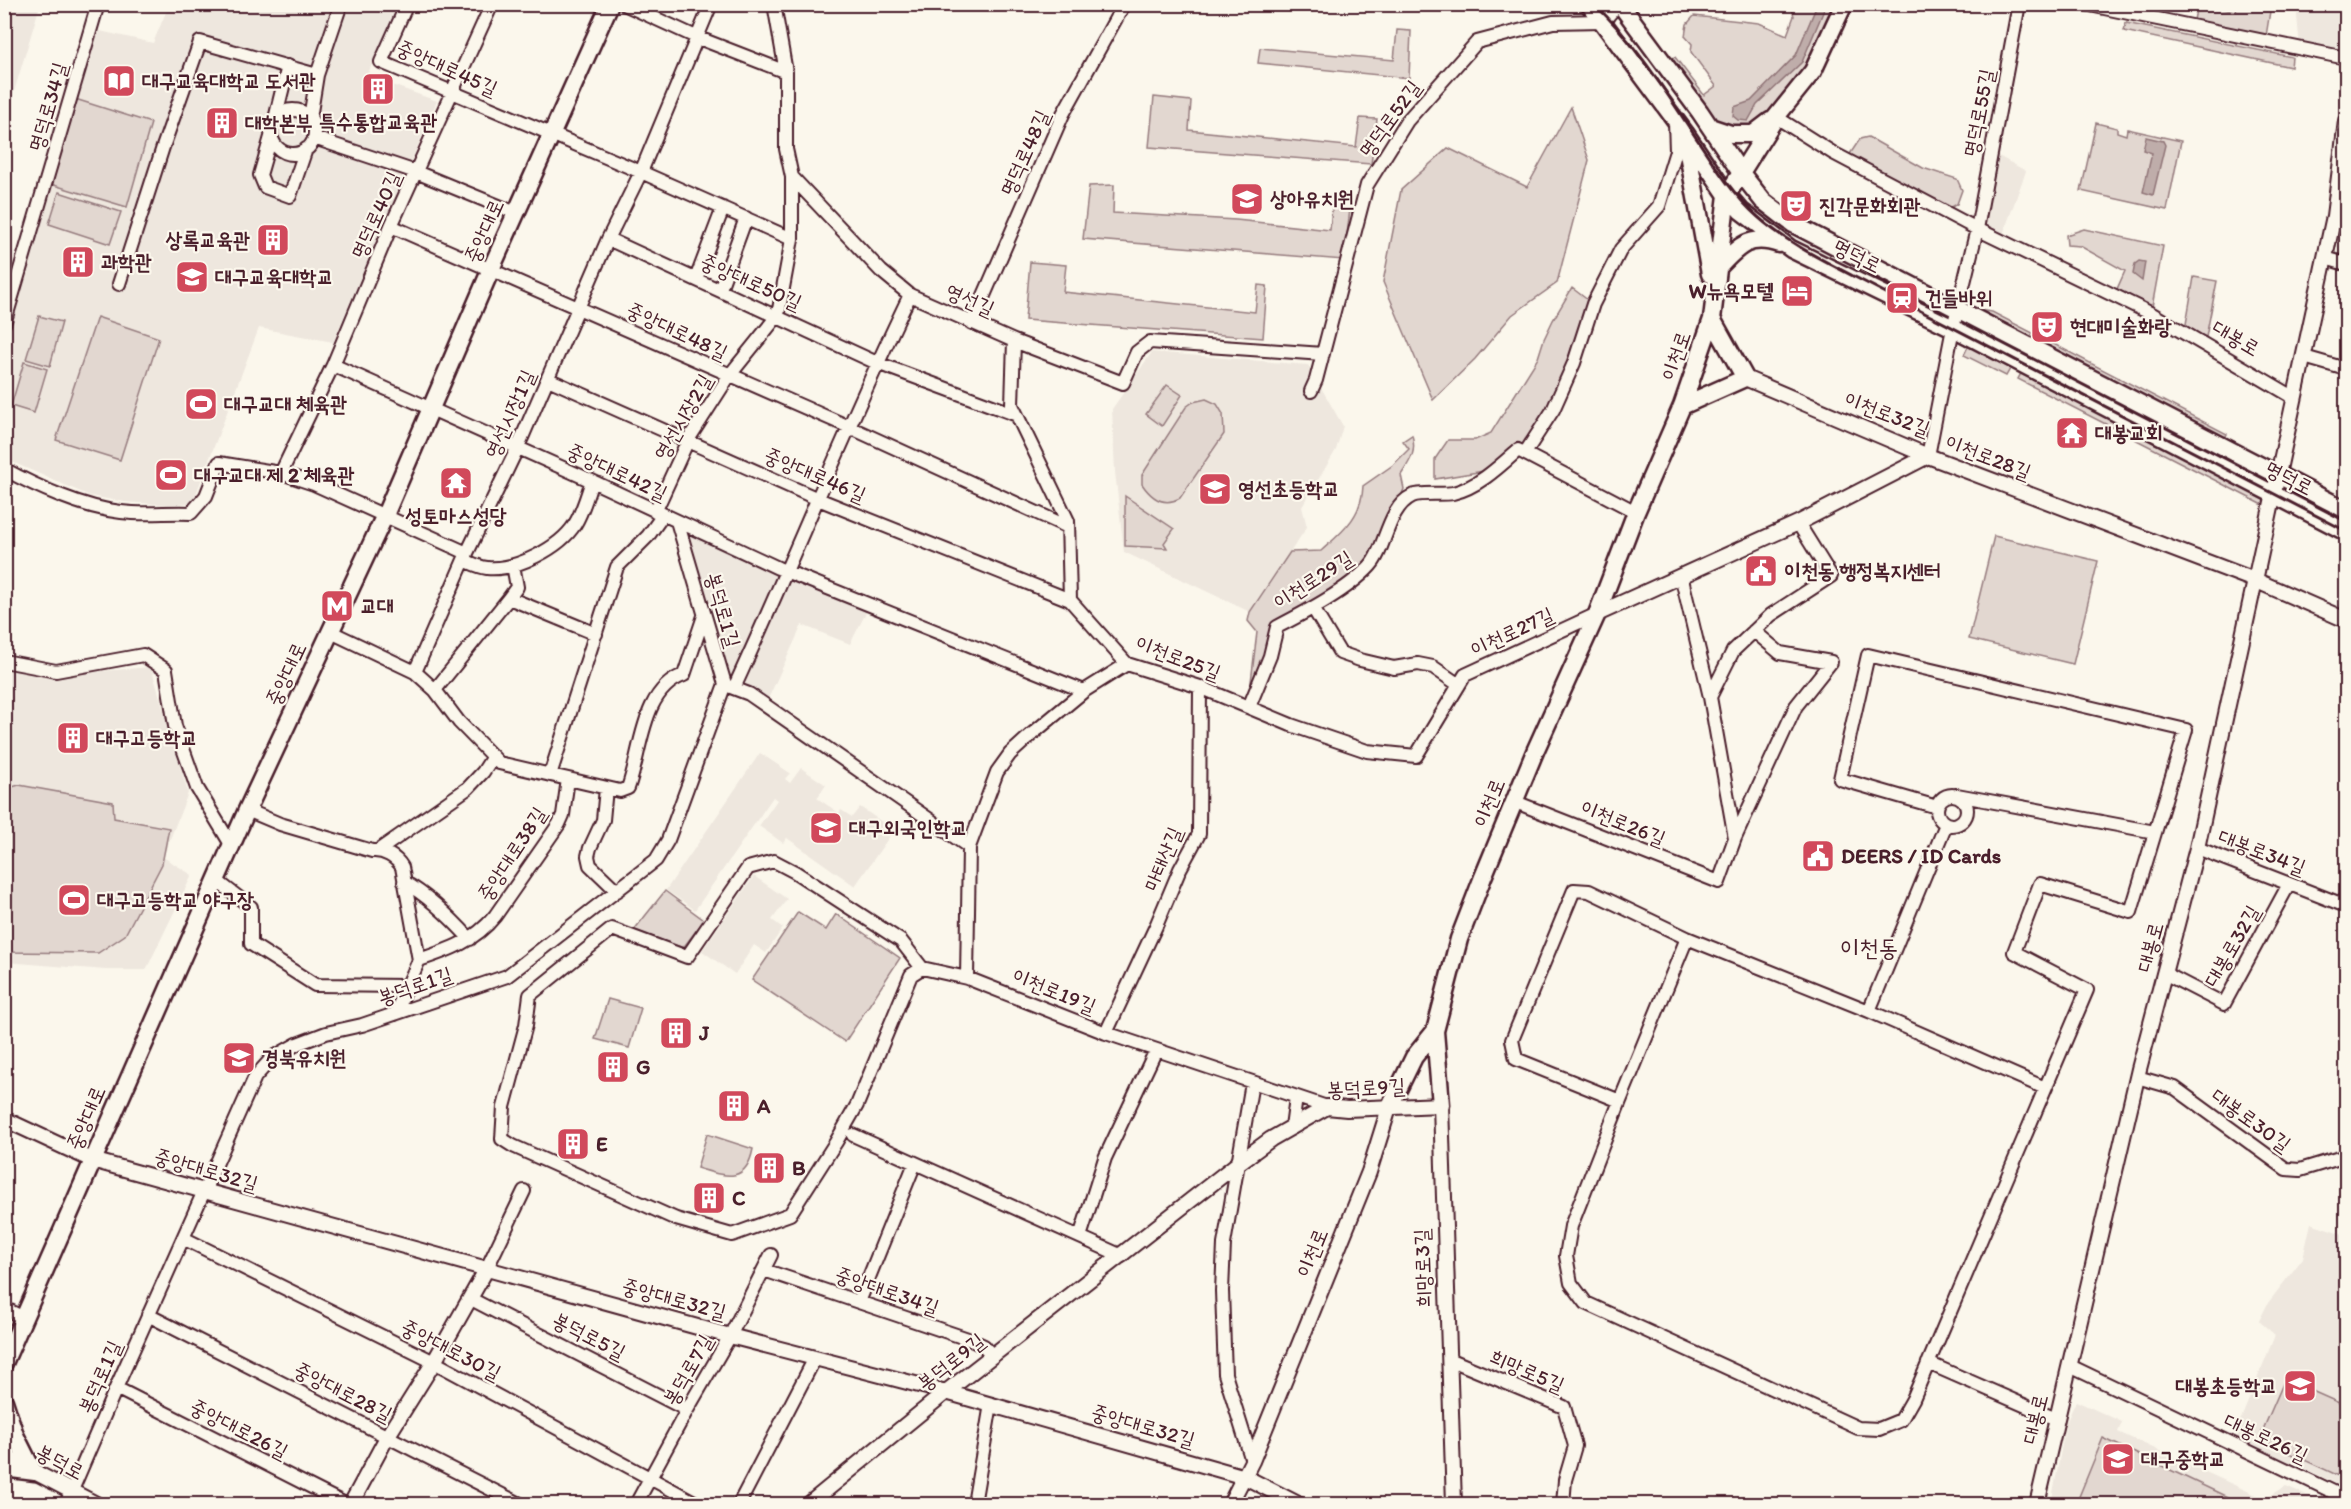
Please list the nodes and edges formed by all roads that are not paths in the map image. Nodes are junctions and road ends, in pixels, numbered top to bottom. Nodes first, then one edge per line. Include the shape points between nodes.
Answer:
1 (98, 4) edge
2 (341, 4) edge
3 (407, 4) edge
4 (492, 4) edge
5 (610, 4) edge
6 (624, 4) edge
7 (711, 4) edge
8 (774, 4) edge
9 (1124, 4) edge
10 (1589, 4) edge
11 (1619, 4) edge
12 (1844, 4) edge
13 (2019, 4) edge
14 (2085, 4) edge
15 (1602, 21) junction
16 (696, 37) junction
17 (2346, 58) edge
18 (288, 66) junction
19 (786, 72) junction
20 (317, 75) junction
21 (453, 93) junction
22 (1776, 117) junction
23 (310, 118) junction
24 (275, 119) junction
25 (2346, 121) edge
26 (1680, 127) junction
27 (1710, 127) junction
28 (552, 136) junction
29 (271, 137) junction
30 (310, 144) junction
31 (416, 172) junction
32 (641, 172) junction
33 (1741, 173) junction
34 (792, 177) junction
35 (1726, 195) junction
36 (723, 208) junction
37 (516, 213) junction
38 (746, 218) junction
39 (2340, 218) edge
40 (391, 226) junction
41 (1977, 229) junction
42 (608, 239) junction
43 (792, 239) junction
44 (1791, 249) junction
45 (2325, 258) junction
46 (2346, 264) edge
47 (491, 269) junction
48 (1717, 269) junction
49 (696, 279) junction
50 (119, 284) dead end
51 (720, 290) junction
52 (910, 295) junction
53 (1715, 296) junction
54 (8, 302) edge
55 (578, 307) junction
56 (1957, 310) junction
57 (778, 315) junction
58 (1712, 319) junction
59 (972, 323) junction
60 (4, 324) edge
61 (1953, 328) junction
62 (1014, 341) junction
63 (1323, 354) junction
64 (2304, 357) junction
65 (877, 363) junction
66 (333, 365) junction
67 (2346, 369) edge
68 (729, 376) junction
69 (1744, 378) junction
70 (548, 379) junction
71 (1311, 391) dead end
72 (2295, 398) junction
73 (1682, 406) junction
74 (431, 408) junction
75 (1017, 415) junction
76 (847, 426) junction
77 (688, 440) junction
78 (517, 449) junction
79 (1525, 453) junction
80 (1928, 456) junction
81 (4, 469) edge
82 (281, 473) junction
83 (2278, 474) junction
84 (592, 481) junction
85 (2273, 496) junction
86 (818, 499) junction
87 (2346, 510) edge
88 (1636, 512) junction
89 (659, 513) junction
90 (385, 515) junction
91 (676, 521) junction
92 (1798, 523) junction
93 (1068, 527) junction
94 (2346, 532) edge
95 (466, 557) junction
96 (513, 565) junction
97 (787, 572) junction
98 (1681, 575) junction
99 (2257, 581) junction
100 (509, 598) junction
101 (1070, 600) junction
102 (1313, 608) junction
103 (1597, 614) junction
104 (704, 616) junction
105 (2346, 620) edge
106 (1754, 631) junction
107 (331, 632) junction
108 (596, 634) junction
109 (4, 661) edge
110 (1127, 664) junction
111 (415, 672) junction
112 (1459, 685) junction
113 (729, 686) junction
114 (1200, 687) junction
115 (435, 690) junction
116 (1084, 691) junction
117 (1710, 697) junction
118 (1249, 707) junction
119 (1416, 756) joint
120 (492, 758) junction
121 (550, 775) junction
122 (568, 779) junction
123 (606, 788) junction
124 (1957, 795) junction
125 (1514, 801) junction
126 (1937, 807) junction
127 (247, 810) junction
128 (1946, 824) junction
129 (2155, 832) junction
130 (1735, 838) junction
131 (232, 846) junction
132 (969, 847) junction
133 (2197, 848) junction
134 (379, 850) junction
135 (217, 881) junction
136 (404, 882) junction
137 (2289, 884) junction
138 (617, 891) junction
139 (2346, 906) edge
140 (1688, 938) junction
141 (470, 939) junction
142 (419, 960) junction
143 (922, 968) junction
144 (2164, 973) junction
145 (966, 978) junction
146 (406, 986) junction
147 (1869, 1011) junction
148 (395, 1014) junction
149 (1435, 1031) junction
150 (1106, 1033) junction
151 (1156, 1050) junction
152 (2137, 1077) junction
153 (1252, 1083) junction
154 (2045, 1088) junction
155 (1296, 1097) junction
156 (1620, 1101) junction
157 (1441, 1105) junction
158 (1327, 1107) junction
159 (1389, 1108) junction
160 (4, 1119) edge
161 (1292, 1128) junction
162 (853, 1135) dead end
163 (2346, 1156) edge
164 (92, 1160) junction
165 (915, 1163) junction
166 (1237, 1164) junction
167 (524, 1191) dead end
168 (205, 1192) junction
169 (1080, 1237) junction
170 (183, 1238) junction
171 (771, 1255) dead end
172 (1122, 1256) junction
173 (486, 1270) junction
174 (764, 1270) junction
175 (471, 1299) junction
176 (859, 1302) junction
177 (4, 1308) edge
178 (148, 1316) junction
179 (24, 1318) junction
180 (730, 1336) junction
181 (992, 1356) junction
182 (815, 1358) junction
183 (1449, 1359) junction
184 (434, 1362) junction
185 (4, 1363) edge
186 (1928, 1363) junction
187 (2070, 1366) junction
188 (116, 1388) junction
189 (946, 1392) junction
190 (4, 1401) edge
191 (991, 1404) junction
192 (687, 1410) junction
193 (2056, 1419) junction
194 (387, 1437) junction
195 (4, 1456) edge
196 (1252, 1461) junction
197 (4, 1468) edge
198 (34, 1472) junction
199 (650, 1477) junction
200 (1245, 1477) junction
201 (69, 1498) edge
202 (2346, 1498) edge
203 (813, 1503) edge
204 (96, 1504) edge
205 (345, 1504) edge
206 (351, 1504) edge
207 (520, 1504) edge
208 (636, 1504) edge
209 (698, 1504) edge
210 (739, 1504) edge
211 (974, 1504) edge
212 (1230, 1504) edge
213 (1298, 1504) edge
214 (1454, 1504) edge
215 (1563, 1504) edge
216 (2037, 1504) edge

1 - 54 street, 명덕로34길
2 - 20 street
3 - 21 street, 중앙대로45길 via 381,62
4 - 21 street, 명덕로40길
5 - 28 main road, 중앙대로
6 - 16 street
7 - 16 street, 영선시장1길
8 - 19 street
9 - 59 street, 명덕로48길 via 1063,114
10 - 15 main road, 명덕로
11 - 15 street
11 - 27 main road, 명덕로
12 - 22 main road, 이천로 via 1813,71
13 - 41 street, 명덕로55길
14 - 17 street
15 - 26 main road, 명덕로
15 - 63 street, 명덕로52길 via 1553,22 1477,42 1407,121 1367,185
16 - 19 street
16 - 32 street, 영선시장1길
18 - 20 street
18 - 24 street
18 - 50 street via 200,42
19 - 34 street via 786,149
20 - 23 street
21 - 28 street, 중앙대로45길
21 - 31 street, 명덕로40길
22 - 27 main road via 1753,134 1731,134
22 - 33 main road, 이천로
22 - 41 street via 1833,153
23 - 24 street via 292,110
23 - 30 street via 315,131
24 - 29 street
25 - 39 street, 대봉로
26 - 35 main road, 명덕로
26 - 53 main road
26 - 79 street via 1659,206 1621,249 1593,304 1554,410
27 - 33 main road, 명덕로
28 - 32 street, 중앙대로45길
28 - 37 main road, 중앙대로
29 - 30 street via 286,153 293,154
29 - 30 street via 260,175 265,186 290,196
30 - 31 street
31 - 37 street
31 - 40 street, 명덕로40길
32 - 36 street
32 - 42 street, 영선시장1길
33 - 35 main road, 이천로
33 - 56 main road, 명덕로 via 1763,201 1793,224
34 - 43 street, 영선시장2길
34 - 52 street, 영선길 via 881,271
35 - 44 main road, 명덕로 via 1741,212
35 - 48 main road, 이천로
36 - 38 street
36 - 49 street
37 - 47 main road, 중앙대로
38 - 43 street
38 - 51 street
39 - 45 street, 대봉로
40 - 47 street, 중앙대로48길
40 - 66 street, 명덕로40길
41 - 56 street, 명덕로55길
41 - 72 street, 대봉로 via 2154,315
42 - 49 street, 중앙대로50길
42 - 55 street, 영선시장1길
43 - 57 street, 영선시장2길
44 - 48 main road via 1762,238 1738,246
44 - 61 main road, 명덕로
45 - 46 street
45 - 64 street, 대봉로
47 - 55 street, 중앙대로48길
47 - 74 main road, 중앙대로
48 - 53 main road, 이천로
49 - 51 street, 중앙대로50길
51 - 57 street, 중앙대로50길
52 - 59 street, 영선길
52 - 65 street
53 - 58 main road, 이천로
54 - 60 street, 명덕로34길
55 - 68 street, 중앙대로48길
55 - 70 street, 영선시장1길
56 - 61 street, 명덕로55길
56 - 83 main road, 명덕로
57 - 65 street, 중앙대로50길
57 - 68 street, 영선시장2길
58 - 69 main road
58 - 73 main road, 이천로
59 - 62 street, 영선길
61 - 80 street, 이천로32길
61 - 85 main road, 명덕로
62 - 63 street, 영선길 via 1123,383 1137,352 1150,342
62 - 75 street via 1012,405
63 - 71 street, 명덕로52길
64 - 67 street
64 - 72 street, 대봉로
65 - 75 street, 중앙대로50길
65 - 76 street
66 - 74 street, 중앙대로42길
66 - 82 street, 명덕로40길
68 - 76 street, 중앙대로48길
68 - 77 street, 영선시장2길
69 - 73 main road
69 - 80 street, 이천로32길
70 - 77 street, 중앙대로46길
70 - 78 street, 영선시장1길
72 - 83 street, 대봉로
73 - 88 main road, 이천로
74 - 78 street, 중앙대로42길
74 - 90 main road, 중앙대로
75 - 93 street
76 - 86 street
76 - 93 street, 중앙대로48길
77 - 86 street, 중앙대로46길
77 - 89 street, 영선시장2길
78 - 84 street, 중앙대로42길
78 - 95 street, 영선시장1길
79 - 88 street
79 - 102 street, 이천로29길 via 1518,450 1470,488 1412,495 1397,508 1371,565
80 - 92 street, 이천로28길
80 - 99 street, 이천로28길
81 - 82 street via 58,494 121,512 191,513 206,496 219,463
82 - 90 street
83 - 85 street, 대봉로
83 - 87 main road, 명덕로
84 - 89 street, 중앙대로42길
84 - 96 street via 573,527 543,551
85 - 94 main road, 명덕로
85 - 99 street, 대봉로
86 - 97 street
86 - 101 street, 중앙대로46길
88 - 103 main road, 이천로
89 - 91 street, 중앙대로42길
89 - 108 street, 영선시장2길 via 648,536 617,567
90 - 95 street
90 - 107 main road, 중앙대로
91 - 97 street, 중앙대로42길
91 - 104 street, 봉덕로1길
92 - 98 street, 이천로28길
92 - 106 street via 1831,576 1771,615
93 - 101 street
95 - 96 street via 486,568
95 - 111 street, 영선시장1길
96 - 100 street via 517,587
97 - 113 street
97 - 116 street, 중앙대로42길
98 - 103 street, 이천로28길
98 - 117 street
99 - 105 street, 이천로28길
99 - 133 street, 대봉로
100 - 108 street
100 - 115 street
101 - 110 street, 이천로25길
102 - 112 street via 1340,652 1394,668 1419,664 1433,667
102 - 118 street, 이천로29길 via 1277,627
103 - 112 street, 이천로27길 via 1465,675
103 - 125 main road, 이천로
104 - 113 street, 봉덕로1길
104 - 123 street via 684,675 672,679 654,703 628,788
106 - 117 street via 1733,651
106 - 130 street via 1780,653 1831,662 1796,706
107 - 111 street
107 - 127 main road, 중앙대로
108 - 121 street, 영선시장2길
109 - 131 street via 56,671 143,655 166,670 175,726 197,788
110 - 114 street, 이천로25길
110 - 116 street
111 - 115 street
112 - 119 street, 이천로27길
113 - 132 street via 749,694
113 - 138 street, 봉덕로1길 via 668,840 656,860
114 - 118 street, 이천로25길
114 - 150 street, 마태산길 via 1199,834
115 - 120 street
116 - 132 street via 1010,754 998,772
117 - 130 street
118 - 119 street, 이천로25길 via 1367,751
120 - 121 street
120 - 134 street via 468,788
121 - 122 street
122 - 123 street
122 - 141 street, 중앙대로38길 via 559,824 495,916
123 - 138 street via 603,820 588,856 590,865
124 - 126 street via 1947,795
124 - 128 street via 1967,806 1967,816 1960,823
124 - 129 street
125 - 130 street, 이천로26길 via 1719,882
125 - 149 main road, 이천로 via 1459,939
126 - 128 street
126 - 129 street via 1840,779 1868,655 2186,730
127 - 131 main road, 중앙대로
127 - 134 street via 311,834
128 - 147 street
129 - 154 street via 2131,912 2040,884 2014,952 2087,990
131 - 135 main road, 중앙대로
132 - 145 street
133 - 137 street, 대봉로34길
133 - 144 street, 대봉로
134 - 136 street via 397,859
135 - 146 street via 251,908 251,944 315,985
135 - 164 main road, 중앙대로
136 - 141 street via 441,909
136 - 142 street
137 - 139 street, 대봉로34길
137 - 144 street, 대봉로32길 via 2224,1004
138 - 148 street, 봉덕로1길 via 507,976
140 - 147 street
140 - 156 street
140 - 156 street via 1589,891 1574,890 1569,901 1512,1040 1516,1059
141 - 142 street, 중앙대로38길
142 - 146 street
143 - 143 street via 911,975 857,1105 790,1214 732,1235 676,1219 502,1139 504,1107 530,995 612,929 687,957 748,868 774,861 795,872 901,941
143 - 145 street, 이천로19길
144 - 152 street, 대봉로
145 - 150 street, 이천로19길
146 - 148 street
147 - 154 street
148 - 168 street, 봉덕로1길 via 326,1033 272,1058 255,1077
149 - 157 main road, 희망로3길
149 - 159 main road, 이천로 via 1414,1057
150 - 151 street, 이천로19길
151 - 153 street, 이천로19길
151 - 169 street via 1105,1158
152 - 163 street, 대봉로30길 via 2175,1088 2286,1169 2300,1170
152 - 187 street, 대봉로
153 - 155 street, 이천로19길
153 - 166 street
154 - 186 street
155 - 158 street, 이천로19길
155 - 161 street
156 - 186 street via 1571,1226 1566,1256 1571,1283 1586,1303 1858,1428 1879,1429 1901,1420
157 - 159 street, 봉덕로9길
157 - 183 street, 희망로3길
158 - 159 street, 봉덕로9길
158 - 161 street, 봉덕로9길
159 - 196 street, 이천로 via 1369,1172
160 - 164 street, 중앙대로32길
161 - 166 street, 봉덕로9길
162 - 165 street
164 - 168 street, 중앙대로32길
164 - 179 main road, 중앙대로
165 - 169 street
165 - 176 street
166 - 172 street, 봉덕로9길
166 - 196 street via 1224,1244 1226,1374
167 - 173 street
168 - 170 street, 봉덕로1길
168 - 173 street, 중앙대로32길
169 - 172 street
170 - 178 street, 봉덕로1길
170 - 184 street, 중앙대로30길
171 - 174 street, 봉덕로7길
172 - 181 street, 봉덕로9길
173 - 175 street
173 - 180 street, 중앙대로32길
174 - 176 street, 중앙대로34길
174 - 180 street, 봉덕로7길
175 - 184 street
175 - 192 street, 봉덕로5길
176 - 181 street, 중앙대로34길 via 971,1340 984,1346
177 - 179 street
178 - 188 street, 봉덕로1길
178 - 194 street, 중앙대로28길
179 - 185 main road, 중앙대로
180 - 182 street, 중앙대로32길
180 - 192 street, 봉덕로7길
181 - 189 street, 봉덕로9길
182 - 189 street, 중앙대로32길
182 - 210 street
183 - 214 street, 희망로3길
183 - 215 street, 희망로5길 via 1564,1407 1575,1446
184 - 194 street
184 - 199 street, 중앙대로30길
186 - 193 street
187 - 193 street, 대봉로
187 - 202 street, 대봉로26길
188 - 201 street, 봉덕로1길
188 - 205 street, 중앙대로26길
189 - 191 street, 중앙대로32길
189 - 203 street, 봉덕로9길
190 - 198 main road via 15,1435
191 - 200 street, 중앙대로32길
191 - 211 street
192 - 199 street, 봉덕로7길
193 - 216 street, 대봉로
194 - 206 street
194 - 207 street, 중앙대로28길
195 - 198 street, 봉덕로
196 - 200 street, 이천로
197 - 198 main road
198 - 201 street, 봉덕로
199 - 208 street, 봉덕로7길
199 - 209 street, 중앙대로30길
200 - 212 street, 이천로
200 - 213 street, 중앙대로32길
201 - 204 street, 봉덕로

